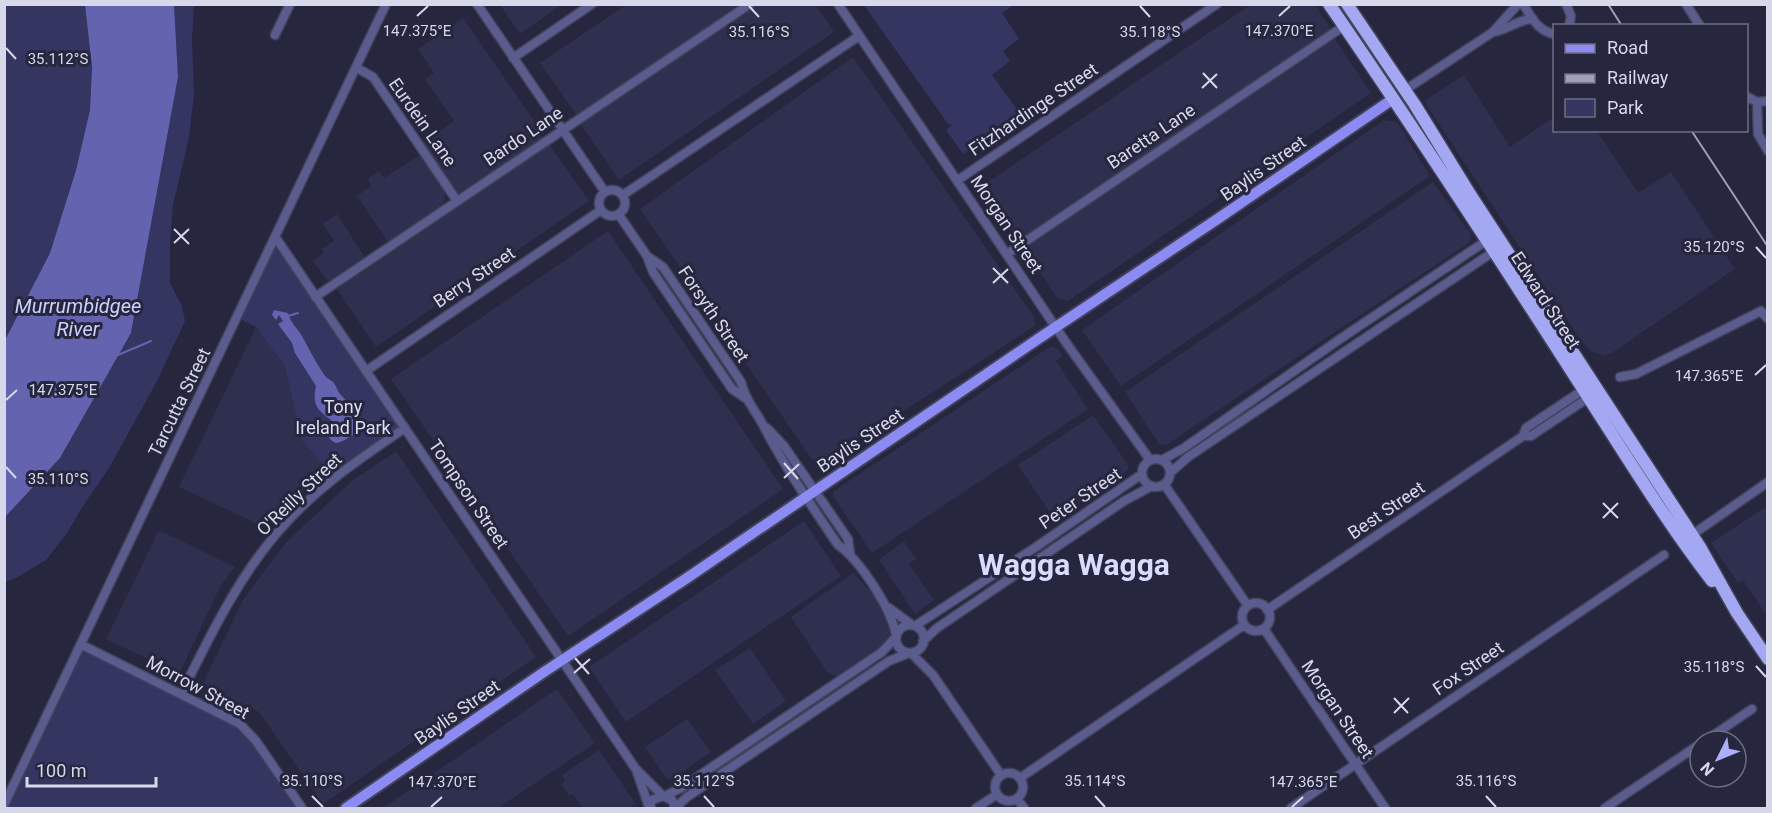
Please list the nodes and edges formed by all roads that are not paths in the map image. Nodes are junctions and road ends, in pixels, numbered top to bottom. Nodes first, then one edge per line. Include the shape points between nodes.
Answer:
1 (290, 4) edge
2 (477, 4) edge
3 (592, 4) edge
4 (750, 4) edge
5 (838, 4) edge
6 (1217, 4) edge
7 (1329, 4) edge
8 (1347, 4) edge
9 (1518, 4) edge
10 (1523, 4) edge
11 (1566, 4) edge
12 (1686, 4) edge
13 (386, 7) edge
14 (1533, 19) junction
15 (1569, 24) edge
16 (1699, 24) edge
17 (1344, 26) junction
18 (1493, 32) junction
19 (1553, 34) edge
20 (275, 36) dead end
21 (859, 36) junction
22 (513, 58) junction
23 (357, 68) junction
24 (1405, 90) junction
25 (1748, 97) edge
26 (1393, 99) junction
27 (1767, 101) edge
28 (1756, 102) junction
29 (562, 130) junction
30 (1767, 151) edge
31 (958, 180) junction
32 (605, 192) junction
33 (623, 195) junction
34 (457, 201) junction
35 (601, 210) junction
36 (619, 215) junction
37 (276, 238) junction
38 (1486, 241) junction
39 (1493, 252) junction
40 (1007, 254) junction
41 (1426, 281) junction
42 (1433, 292) junction
43 (315, 297) junction
44 (1385, 309) junction
45 (1767, 319) edge
46 (1392, 320) junction
47 (1056, 327) junction
48 (1340, 339) junction
49 (1347, 350) junction
50 (1300, 367) junction
51 (366, 371) junction
52 (1620, 376) dead end
53 (1307, 377) junction
54 (1591, 390) junction
55 (1255, 398) junction
56 (1262, 408) junction
57 (1215, 426) junction
58 (405, 428) junction
59 (1221, 435) junction
60 (1150, 460) junction
61 (1162, 460) junction
62 (1170, 473) junction
63 (1142, 474) junction
64 (1767, 482) edge
65 (1164, 484) junction
66 (1152, 486) junction
67 (810, 494) junction
68 (1086, 514) junction
69 (1092, 523) junction
70 (1050, 538) junction
71 (1687, 538) junction
72 (1056, 547) junction
73 (1664, 555) dead end
74 (1006, 567) junction
75 (1013, 576) junction
76 (969, 592) junction
77 (975, 602) junction
78 (886, 606) junction
79 (1248, 606) junction
80 (1268, 610) junction
81 (1244, 625) junction
82 (914, 626) junction
83 (1264, 629) junction
84 (896, 636) junction
85 (923, 642) junction
86 (82, 645) junction
87 (910, 652) junction
88 (1767, 659) edge
89 (563, 661) junction
90 (933, 675) junction
91 (840, 680) junction
92 (847, 689) junction
93 (182, 694) junction
94 (805, 704) junction
95 (1752, 709) dead end
96 (812, 714) junction
97 (1723, 729) edge
98 (760, 735) junction
99 (767, 744) junction
100 (1688, 752) edge
101 (725, 759) junction
102 (1356, 765) junction
103 (635, 768) junction
104 (731, 768) junction
105 (1001, 775) junction
106 (1020, 778) junction
107 (8, 789) edge
108 (996, 795) junction
109 (664, 796) junction
110 (1017, 799) junction
111 (4, 806) edge
112 (302, 808) edge
113 (346, 808) edge
114 (650, 808) edge
115 (675, 808) edge
116 (976, 808) edge
117 (1024, 808) edge
118 (1291, 808) edge
119 (1385, 808) edge
120 (1605, 808) edge

1 - 20 street
2 - 22 street
3 - 22 street
4 - 29 street, Bardo Lane
5 - 21 street, Morgan Street
6 - 31 street, Fitzhardinge Street
7 - 17 highway, Edward Street
8 - 24 highway, Edward Street
9 - 18 street
10 - 14 street
11 - 15 street via 1571,14
12 - 16 street
13 - 23 street, Tarcutta Street
14 - 18 street
14 - 19 street via 1545,32
17 - 26 highway, Edward Street
17 - 40 street, Baretta Lane
18 - 24 street
21 - 31 street, Morgan Street
21 - 33 street
22 - 29 street
23 - 34 street, Eurdein Lane via 373,78
23 - 37 street, Tarcutta Street
24 - 26 highway
24 - 54 highway, Edward Street
25 - 28 street
26 - 38 highway, Edward Street
26 - 47 main road, Baylis Street
27 - 28 street
28 - 30 street via 1758,134
29 - 32 street
29 - 34 street, Bardo Lane
31 - 40 street, Morgan Street
32 - 33 street via 613,190
32 - 35 street via 599,202
33 - 36 street via 626,203
34 - 43 street, Bardo Lane
35 - 36 street via 608,216
35 - 51 street, Berry Street
36 - 67 street, Forsyth Street via 732,389 745,398 774,450
37 - 43 street, Tompson Street
37 - 86 street, Tarcutta Street
38 - 39 highway, Edward Street
38 - 41 street
39 - 42 street
39 - 54 highway, Edward Street
40 - 47 street, Morgan Street
41 - 42 street
41 - 44 street
42 - 46 street
43 - 51 street, Tompson Street
44 - 46 street
44 - 48 street
45 - 52 street via 1761,311 1636,374
46 - 49 street
47 - 60 street, Morgan Street
47 - 67 main road, Baylis Street
48 - 49 street
48 - 50 street
49 - 53 street
50 - 53 street
50 - 55 street
51 - 58 street, Tompson Street
53 - 56 street
54 - 71 highway, Edward Street via 1633,469
54 - 80 street, Best Street via 1531,436 1523,436
55 - 56 street
55 - 57 street
56 - 59 street
57 - 59 street
57 - 61 street
58 - 89 street, Tompson Street
58 - 93 street, O'Reilly Street via 335,477 278,531 234,593
59 - 62 street
60 - 61 street
60 - 63 street via 1143,466
61 - 62 street
62 - 65 street
63 - 66 street
63 - 68 street, Peter Street
64 - 71 street
65 - 66 street
65 - 79 street
66 - 69 street, Peter Street
67 - 78 street, Forsyth Street via 838,545 850,553
67 - 89 main road, Baylis Street
68 - 69 street
68 - 70 street, Peter Street
69 - 72 street, Peter Street
70 - 72 street
70 - 74 street, Peter Street
71 - 88 highway, Edward Street
72 - 75 street, Peter Street
73 - 102 street, Fox Street
74 - 75 street
74 - 76 street, Peter Street
75 - 77 street, Peter Street
76 - 77 street
76 - 82 street, Peter Street
77 - 85 street, Peter Street
78 - 82 street, Forsyth Street
78 - 84 street, Forsyth Street
79 - 80 street via 1256,603
79 - 81 street via 1242,617
80 - 83 street via 1270,618
81 - 83 street via 1251,631
81 - 106 street
82 - 84 street via 902,627
82 - 85 street via 921,630
83 - 102 street, Morgan Street
84 - 87 street via 897,645
84 - 91 street via 882,652
85 - 87 street via 918,650
85 - 90 street
86 - 93 street, Morrow Street
86 - 107 street, Tarcutta Street
87 - 90 street
87 - 92 street
89 - 103 street, Tompson Street
89 - 113 main road, Baylis Street
90 - 105 street
91 - 92 street
91 - 94 street
92 - 96 street
93 - 112 street, Morrow Street via 249,732
94 - 96 street
94 - 98 street
95 - 97 street
96 - 99 street
98 - 99 street
98 - 101 street
99 - 104 street
100 - 120 street
101 - 104 street
101 - 109 street
102 - 118 street, Fox Street
102 - 119 street, Morgan Street
103 - 109 street, Tompson Street
103 - 114 street, Tompson Street
104 - 115 street
105 - 106 street via 1009,772
105 - 108 street via 994,786
106 - 110 street via 1022,791
107 - 111 street, Tarcutta Street
108 - 110 street via 1003,800
108 - 116 street
109 - 114 street via 652,800
109 - 115 street, Tompson Street via 672,800
110 - 117 street

